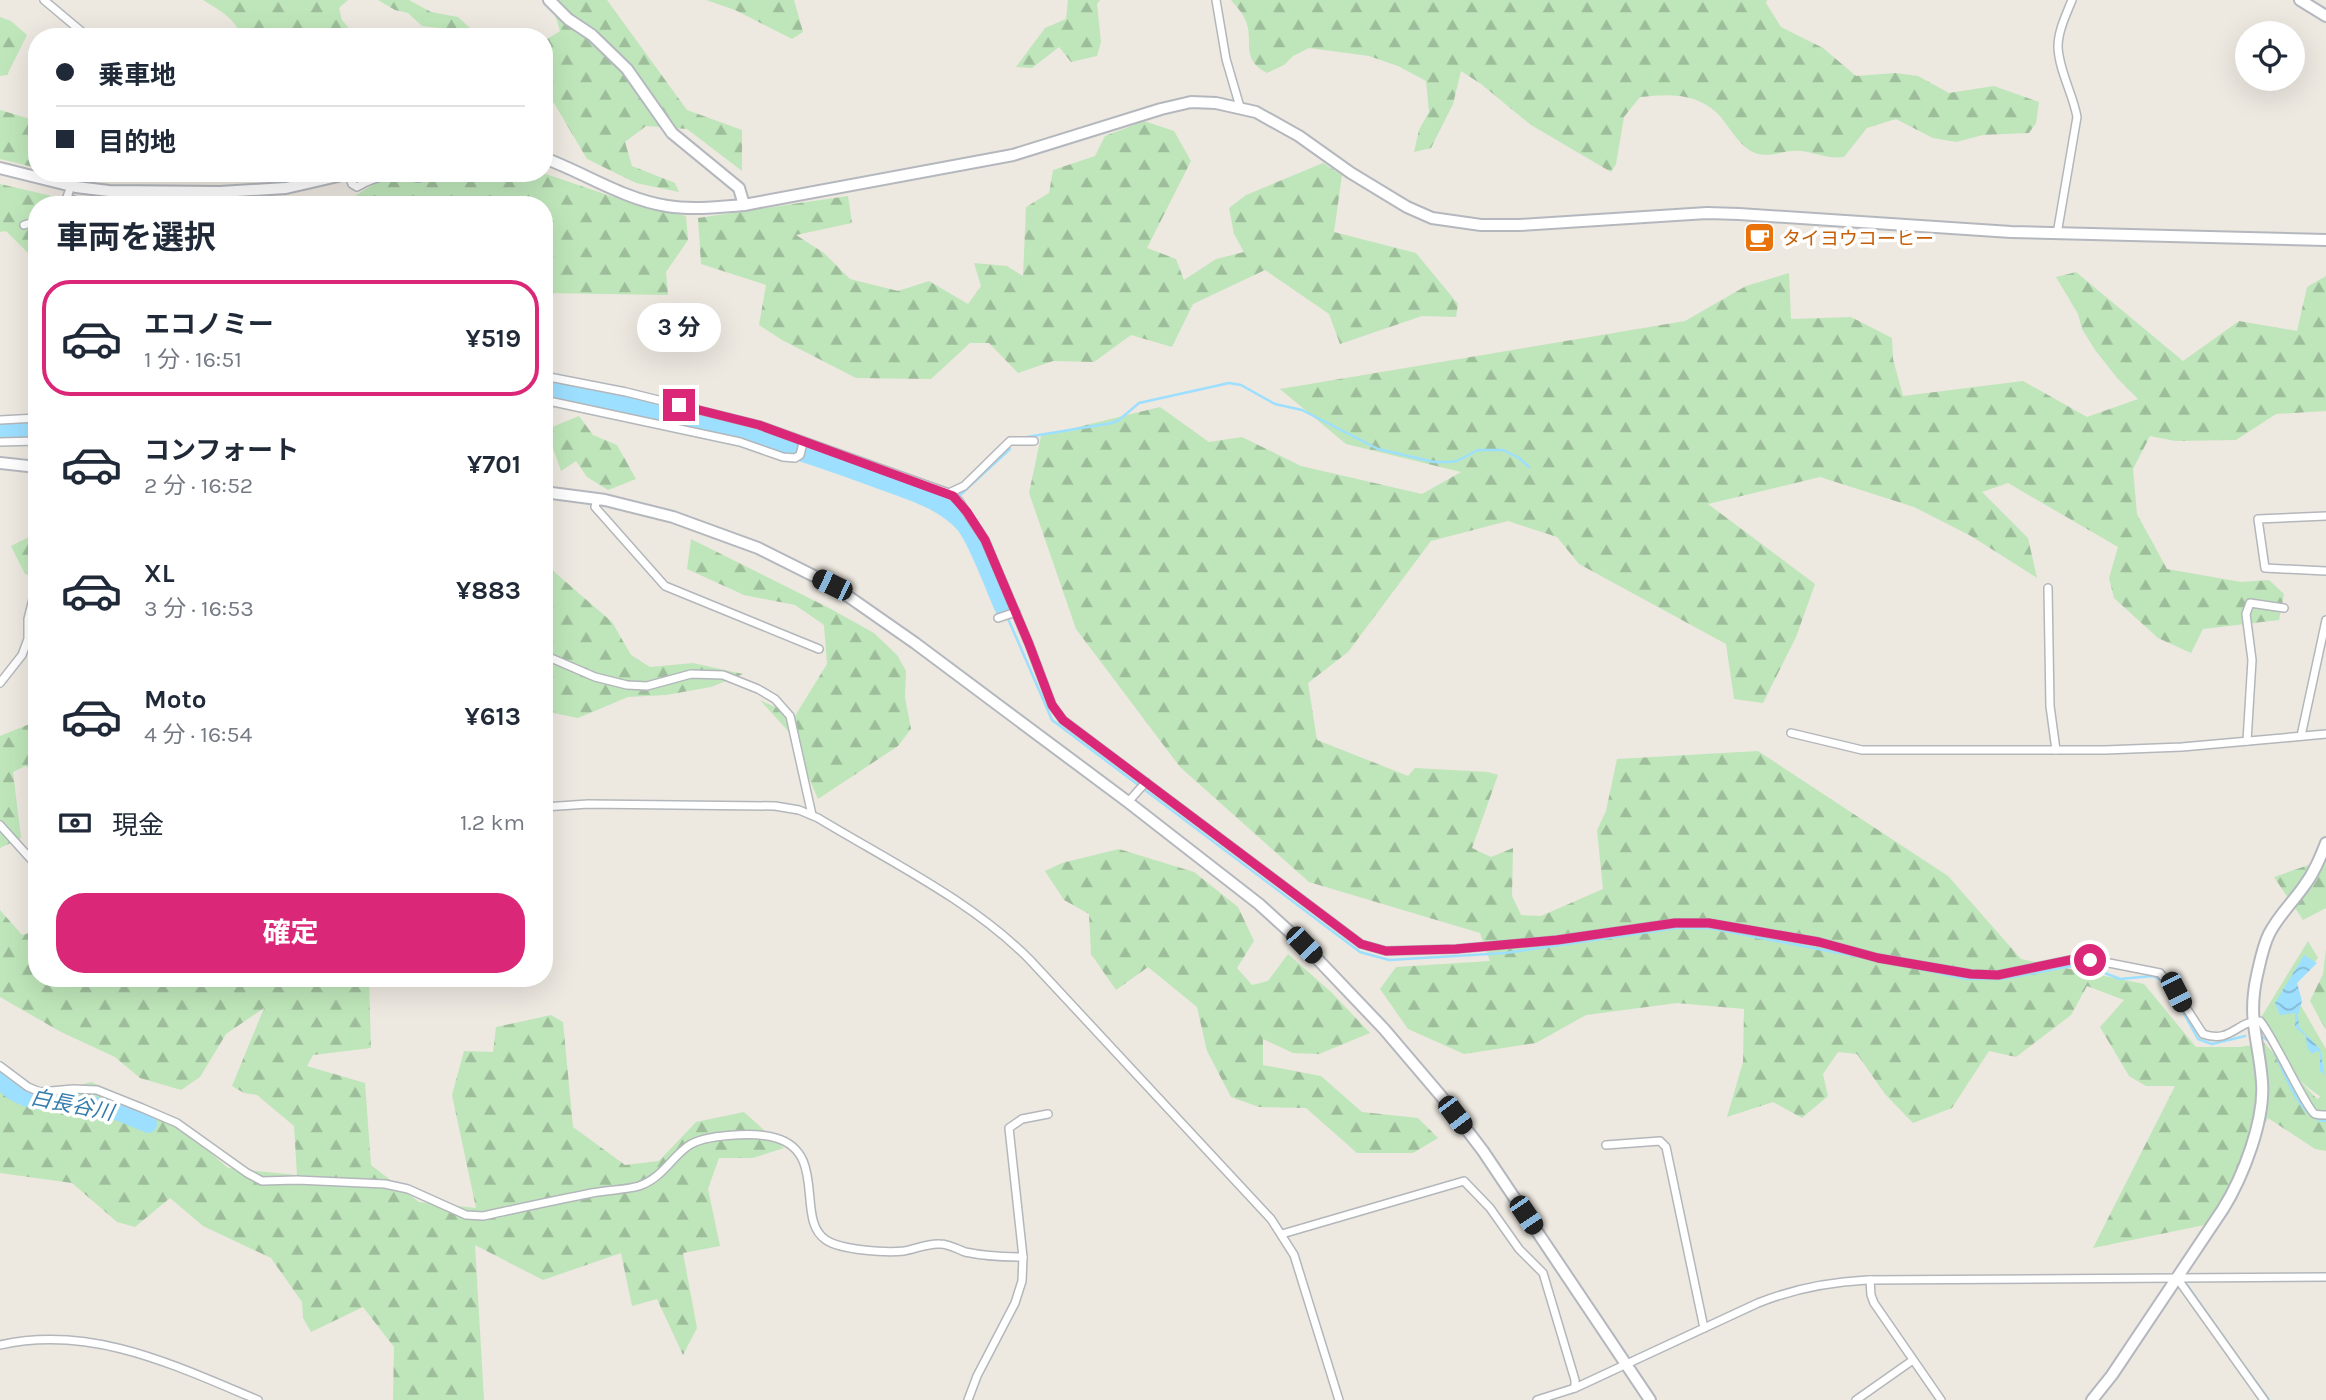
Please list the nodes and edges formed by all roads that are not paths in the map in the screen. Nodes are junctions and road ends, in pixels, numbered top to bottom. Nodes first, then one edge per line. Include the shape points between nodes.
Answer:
1 (44, 0) edge
2 (549, 0) edge
3 (1216, 0) edge
4 (2072, 0) edge
5 (2300, 0) edge
6 (2326, 16) edge
7 (77, 28) edge
8 (1240, 107) junction
9 (553, 163) edge
10 (0, 168) edge
11 (28, 175) edge
12 (55, 182) edge
13 (302, 182) edge
14 (351, 182) edge
15 (370, 182) edge
16 (71, 186) junction
17 (68, 196) edge
18 (744, 205) junction
19 (28, 224) edge
20 (24, 225) dead end
21 (2057, 234) junction
22 (2326, 240) edge
23 (553, 378) edge
24 (553, 402) edge
25 (28, 418) edge
26 (0, 420) edge
27 (28, 441) edge
28 (1034, 441) dead end
29 (0, 442) edge
30 (803, 443) junction
31 (0, 463) edge
32 (28, 466) edge
33 (553, 493) edge
34 (954, 497) junction
35 (597, 499) junction
36 (2326, 516) edge
37 (2326, 571) edge
38 (2048, 588) dead end
39 (2284, 608) dead end
40 (1016, 612) junction
41 (998, 618) dead end
42 (28, 619) edge
43 (2326, 620) edge
44 (28, 639) edge
45 (28, 639) edge
46 (819, 649) dead end
47 (553, 659) edge
48 (0, 683) edge
49 (1791, 733) dead end
50 (2326, 734) edge
51 (2301, 736) junction
52 (2247, 741) junction
53 (2056, 750) junction
54 (1144, 784) junction
55 (1131, 798) junction
56 (553, 806) edge
57 (812, 815) junction
58 (0, 825) edge
59 (2326, 843) edge
60 (28, 856) edge
61 (2252, 1021) junction
62 (0, 1066) edge
63 (1048, 1114) dead end
64 (2326, 1115) edge
65 (1606, 1145) dead end
66 (1282, 1234) junction
67 (1023, 1257) junction
68 (2326, 1277) edge
69 (2177, 1278) junction
70 (1870, 1280) junction
71 (1704, 1328) junction
72 (0, 1345) edge
73 (1913, 1360) junction
74 (1626, 1364) junction
75 (1575, 1388) junction
76 (258, 1400) edge
77 (968, 1400) edge
78 (1339, 1400) edge
79 (1537, 1400) edge
80 (1650, 1400) edge
81 (1856, 1400) edge
82 (1941, 1400) edge
83 (2092, 1400) edge
84 (2264, 1400) edge

1 - 7 street
2 - 18 street via 627,69 672,133 738,188
3 - 8 street
4 - 21 street via 2059,47 2077,117
5 - 6 street
8 - 18 street via 1191,102 1013,156
8 - 21 street via 1299,136 1407,207 1458,223 1520,225 1707,213
9 - 18 street via 667,206
10 - 11 street
12 - 16 street
13 - 16 street via 286,188 220,192
14 - 15 street via 357,187
16 - 17 street
19 - 20 street
21 - 22 street
23 - 30 street via 759,425
24 - 30 street via 740,442 783,457 800,455
25 - 26 street
27 - 29 street
28 - 34 street via 1010,441
30 - 34 street
31 - 32 street
33 - 35 street
34 - 40 street via 985,540
35 - 46 street via 595,507 665,586
35 - 55 street via 673,517 758,548 832,585
36 - 37 street via 2258,519 2265,568
38 - 53 street via 2050,706
39 - 52 street via 2250,603 2246,614 2252,660
40 - 41 street
40 - 54 street via 1052,705 1063,720
42 - 45 street
43 - 51 street
44 - 48 street via 22,655
47 - 57 street via 627,685 647,686 691,674 723,675 775,699 790,716
49 - 53 street via 1862,750
50 - 51 street
51 - 52 street
52 - 53 street
54 - 55 street
54 - 61 street via 1361,944 1386,951 1456,949 1709,923 1971,974 1998,975 2075,959 2137,967 2160,973 2203,1034 2221,1038
55 - 74 street via 1304,945 1384,1029 1483,1152
56 - 57 street via 775,806
57 - 66 street via 955,901 1013,942
58 - 60 street
59 - 61 street via 2317,866 2269,934 2256,981
61 - 64 street via 2265,1026 2308,1107 2314,1114
61 - 69 street via 2262,1083 2260,1113 2231,1195
62 - 67 street via 40,1093 97,1090 142,1108 177,1124 262,1181 385,1184 408,1189 466,1216 638,1186 657,1178 687,1146 698,1141 734,1135 773,1137 799,1153 808,1177 814,1223 827,1242 873,1251 943,1244 974,1253
63 - 67 street via 1022,1119 1009,1128
65 - 71 street via 1660,1141 1666,1147
66 - 75 street via 1464,1181 1543,1273
66 - 78 street via 1294,1255
67 - 77 street via 1018,1296
68 - 69 street
69 - 70 street
69 - 83 street
69 - 84 street
70 - 71 street via 1788,1292
70 - 73 street via 1874,1303
71 - 74 street
72 - 76 street via 47,1339 111,1346 153,1357
73 - 81 street
73 - 82 street
74 - 75 street
74 - 80 street
75 - 79 street

